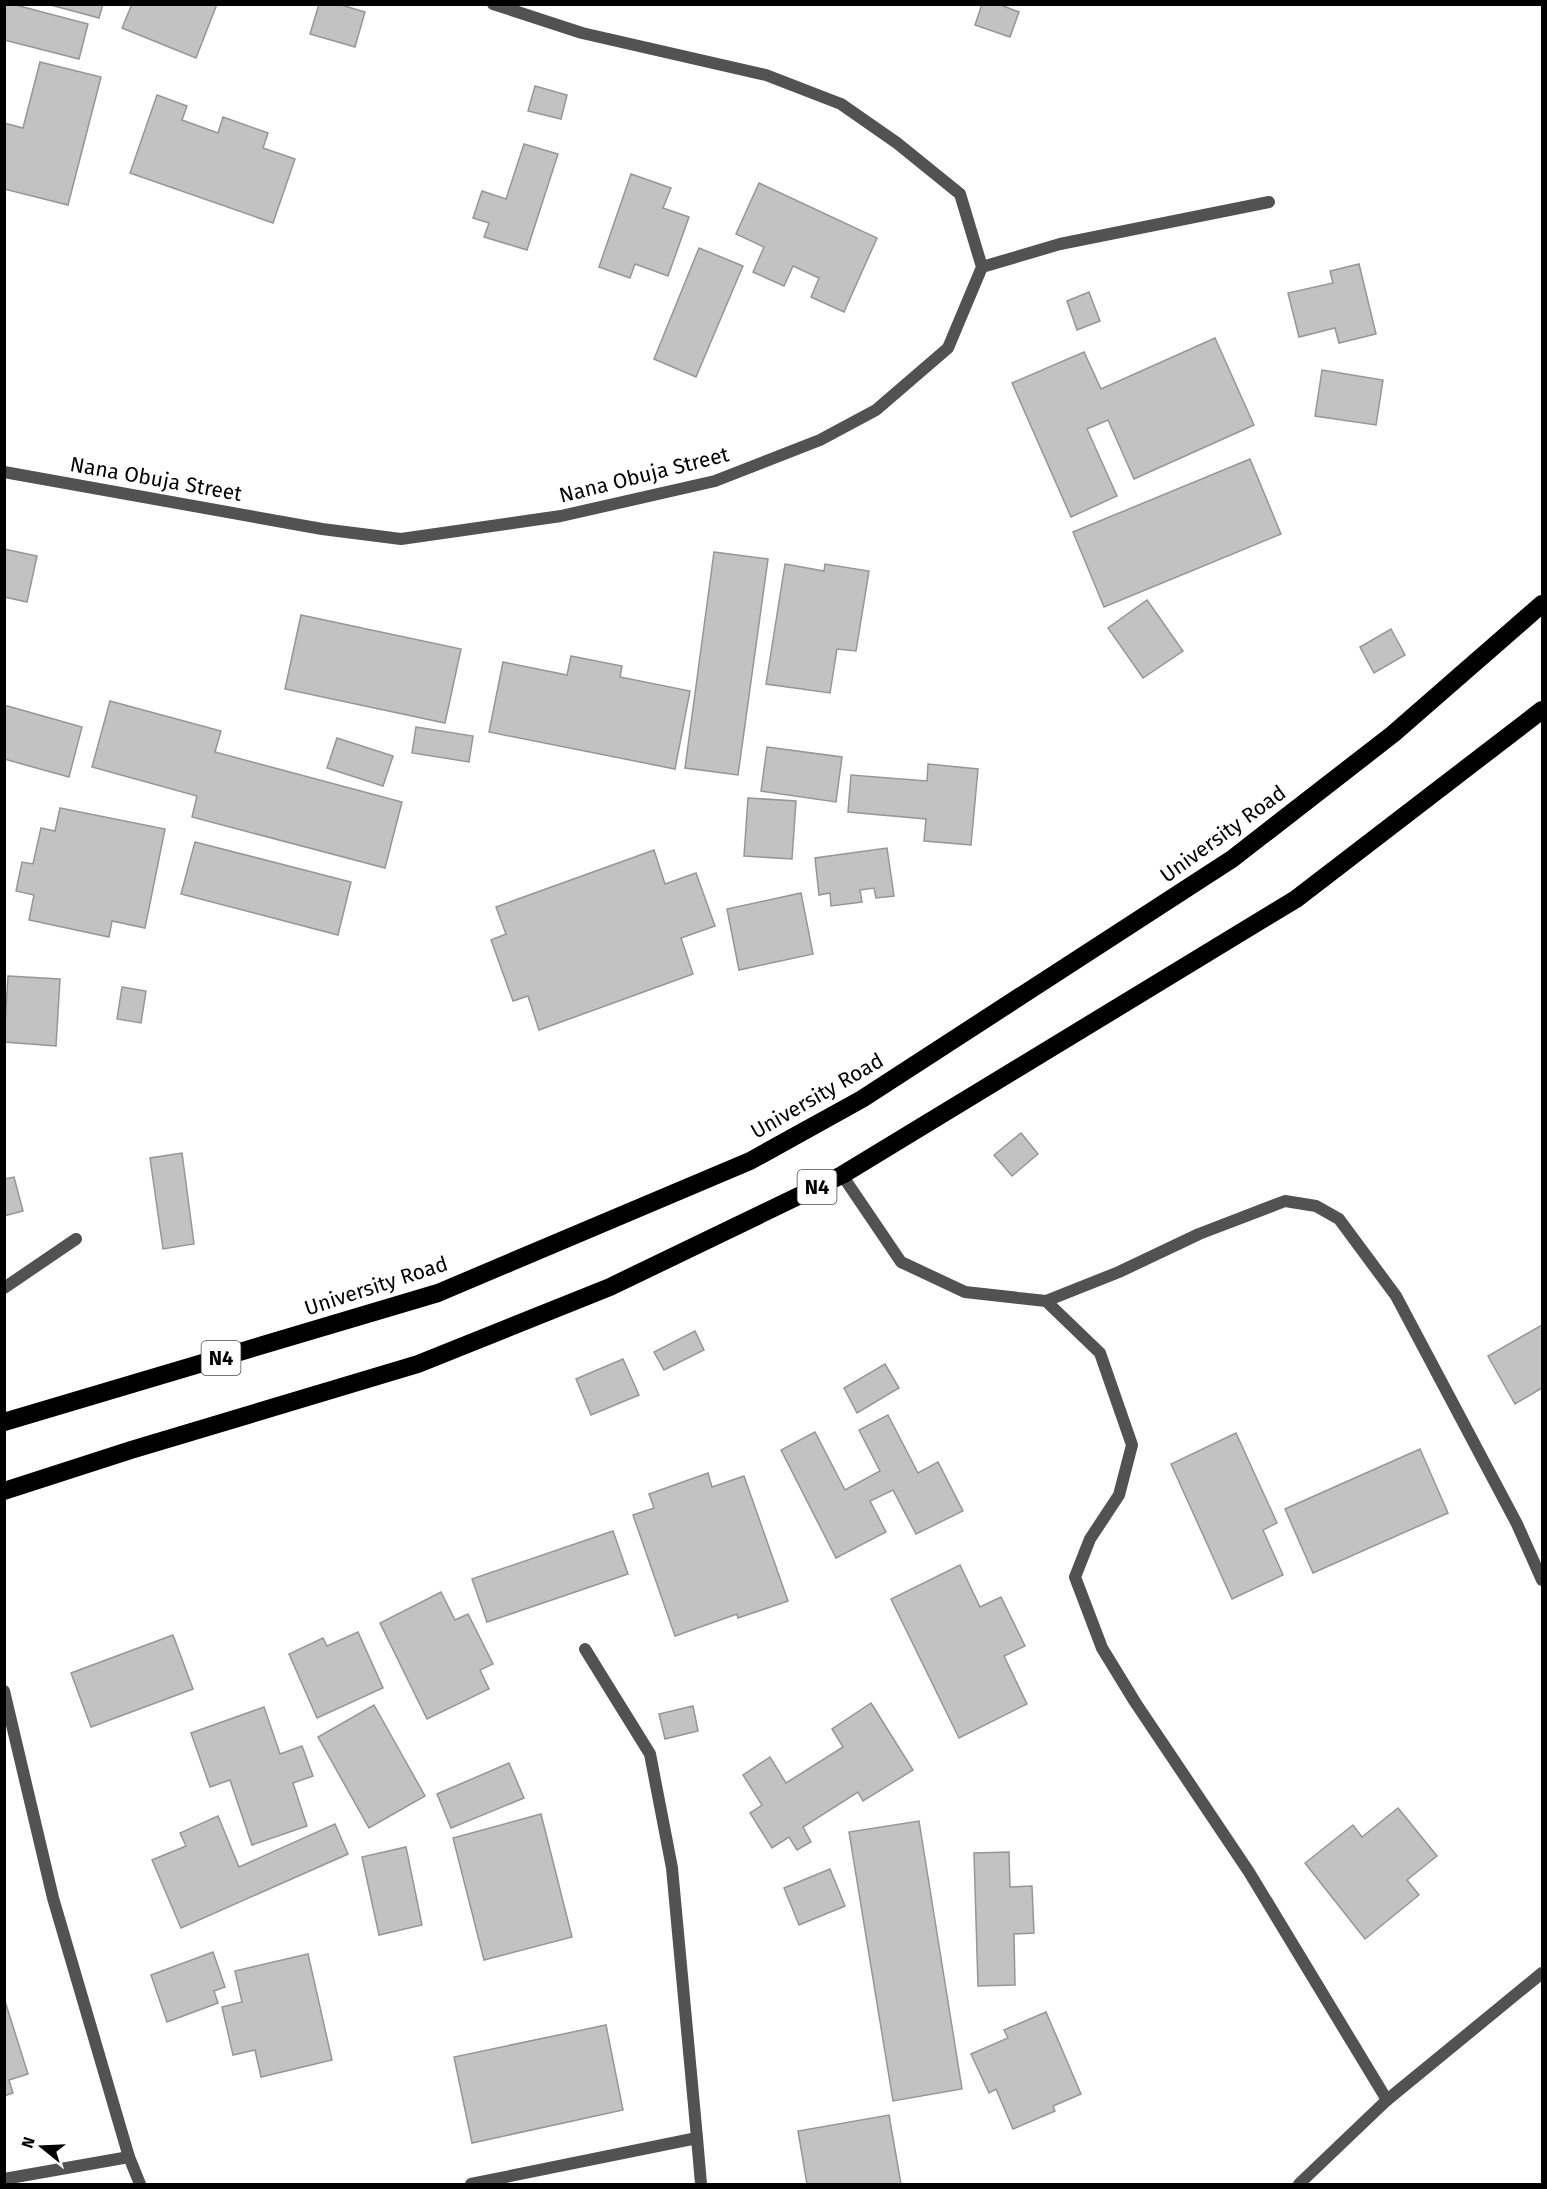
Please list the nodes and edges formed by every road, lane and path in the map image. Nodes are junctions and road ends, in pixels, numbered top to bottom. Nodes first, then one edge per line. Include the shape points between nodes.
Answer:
1 (493, 4) edge
2 (1269, 202) dead end
3 (982, 267) junction
4 (4, 472) edge
5 (1542, 604) edge
6 (1542, 710) edge
7 (842, 1175) junction
8 (76, 1239) dead end
9 (4, 1288) edge
10 (1046, 1301) junction
11 (4, 1422) edge
12 (4, 1491) edge
13 (1542, 1580) edge
14 (585, 1649) dead end
15 (4, 1691) edge
16 (1542, 1973) edge
17 (1388, 2100) junction
18 (697, 2138) junction
19 (129, 2157) junction
20 (4, 2179) edge
21 (140, 2184) edge
22 (471, 2184) edge
23 (701, 2184) edge
24 (1299, 2184) edge

1 - 3 street via 582,33 766,75 841,104 897,143 960,195
2 - 3 street via 1060,244
3 - 4 street, Nana Obuja Street via 948,348 876,410 820,441 715,481 561,516 401,539 322,529
5 - 11 highway, University Road / N4 via 1393,734 1232,860 862,1099 750,1161 438,1293
6 - 7 highway, N4 via 1296,899
7 - 10 street via 901,1262 965,1292
7 - 12 highway, N4 via 610,1287 418,1364
8 - 9 street
10 - 13 street via 1285,1201 1316,1206 1339,1219 1396,1296
10 - 17 street via 1100,1353 1132,1445 1119,1495 1090,1539 1075,1577 1102,1648 1250,1872
14 - 18 street via 650,1754 672,1868
15 - 19 street via 53,1898
16 - 17 street
17 - 24 street
18 - 22 street
18 - 23 street
19 - 20 street
19 - 21 street

